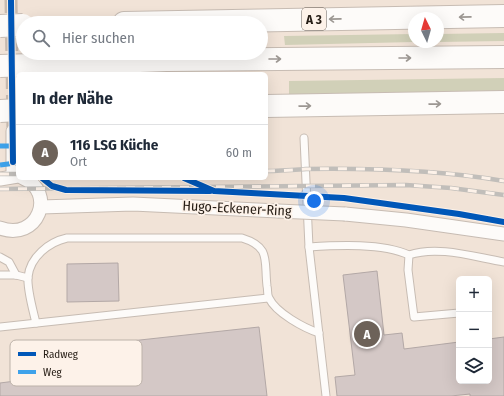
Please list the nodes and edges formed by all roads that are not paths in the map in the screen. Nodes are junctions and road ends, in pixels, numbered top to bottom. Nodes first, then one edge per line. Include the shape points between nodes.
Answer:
1 (504, 16) edge
2 (268, 20) edge
3 (16, 25) edge
4 (0, 26) edge
5 (504, 57) edge
6 (268, 59) edge
7 (166, 60) edge
8 (0, 66) edge
9 (504, 102) edge
10 (268, 106) edge
11 (16, 110) edge
12 (0, 111) edge
13 (13, 131) tunnel mouth
14 (304, 138) dead end
15 (16, 159) edge
16 (16, 177) edge
17 (0, 179) edge
18 (24, 180) edge
19 (41, 207) junction
20 (0, 228) edge
21 (504, 234) edge
22 (309, 247) junction
23 (409, 255) junction
24 (0, 256) edge
25 (504, 262) edge
26 (0, 275) edge
27 (16, 275) junction
28 (28, 278) junction
29 (268, 298) junction
30 (456, 313) edge
31 (36, 323) junction
32 (0, 327) edge
33 (319, 333) junction
34 (326, 396) edge

1 -> 2 highway, A 3
3 - 4 highway, bridge
6 -> 5 highway, bridge
8 -> 7 highway, bridge
10 -> 9 highway
11 - 12 highway, bridge
13 - 15 street
14 - 22 lane
16 - 17 street
18 - 19 street via 33,184 38,191
19 - 20 street via 38,216 26,229 8,232
19 - 21 street, Hugo-Eckener-Ring, bridge via 133,204 345,214
22 - 23 lane via 351,246 397,250
22 - 33 lane
23 - 25 lane via 420,251 444,252
23 - 30 lane via 408,270 414,317
24 - 27 lane via 9,262
26 - 27 lane
27 - 28 lane
28 - 29 lane via 31,267 42,251 57,240 67,238 242,238 254,242 265,256
28 - 31 lane
29 - 31 lane
29 - 33 lane via 276,308 308,330
31 - 32 lane
33 - 34 lane

